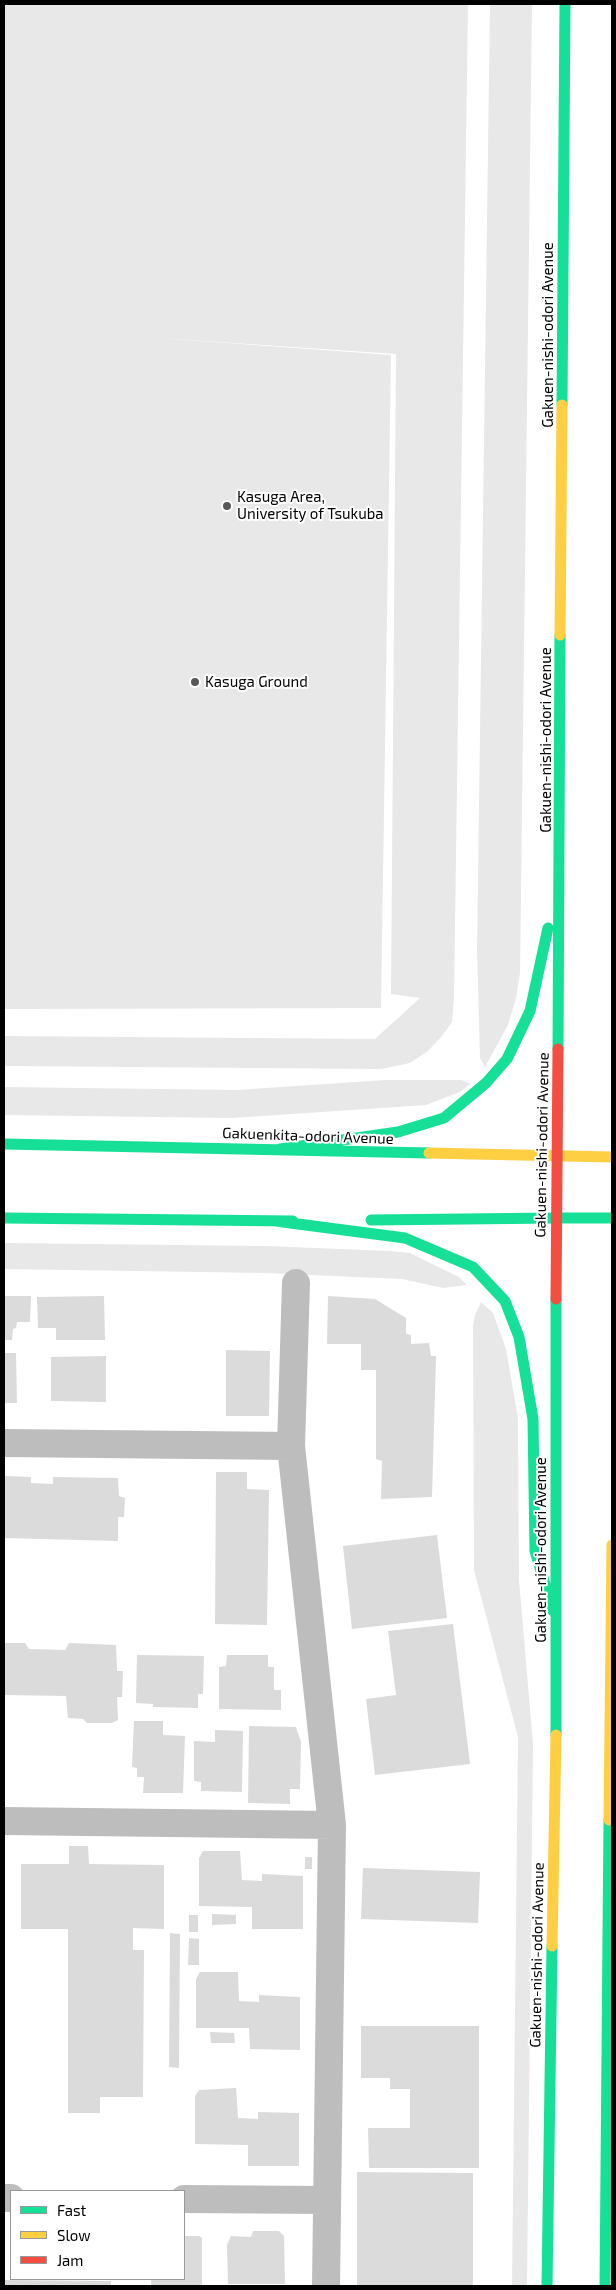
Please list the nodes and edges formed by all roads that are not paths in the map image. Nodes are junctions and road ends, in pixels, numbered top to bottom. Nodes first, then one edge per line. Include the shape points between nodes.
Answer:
1 (565, 4) edge
2 (560, 873) junction
3 (4, 1144) edge
4 (280, 1149) junction
5 (557, 1158) junction
6 (612, 1158) edge
7 (4, 1218) edge
8 (557, 1218) junction
9 (612, 1218) edge
10 (274, 1221) junction
11 (296, 1283) dead end
12 (4, 1443) edge
13 (291, 1446) junction
14 (612, 1545) edge
15 (556, 1622) junction
16 (612, 1627) edge
17 (4, 1821) edge
18 (332, 1825) junction
19 (185, 2199) edge
20 (327, 2200) junction
21 (326, 2286) edge
22 (548, 2286) edge
23 (605, 2286) edge

1 - 2 main road, Gakuen-nishi-odori Avenue
2 - 4 main road via 530,1011 507,1059 486,1083 444,1118 398,1132
2 - 5 main road, Gakuen-nishi-odori Avenue
3 - 4 main road, Gakuenkita-odori Avenue
4 - 5 main road, Gakuenkita-odori Avenue
5 - 6 main road, Gakuenkita-odori Avenue
5 - 8 main road, Gakuen-nishi-odori Avenue
7 - 10 main road
8 - 9 main road
8 - 10 main road
8 - 15 main road, Gakuen-nishi-odori Avenue
10 - 15 main road via 405,1238 473,1267 505,1301 519,1337 533,1419 535,1551
11 - 13 street
12 - 13 street
13 - 18 street
14 - 16 main road
15 - 22 main road, Gakuen-nishi-odori Avenue
16 - 23 main road
17 - 18 street
18 - 20 street
19 - 20 street
20 - 21 street

